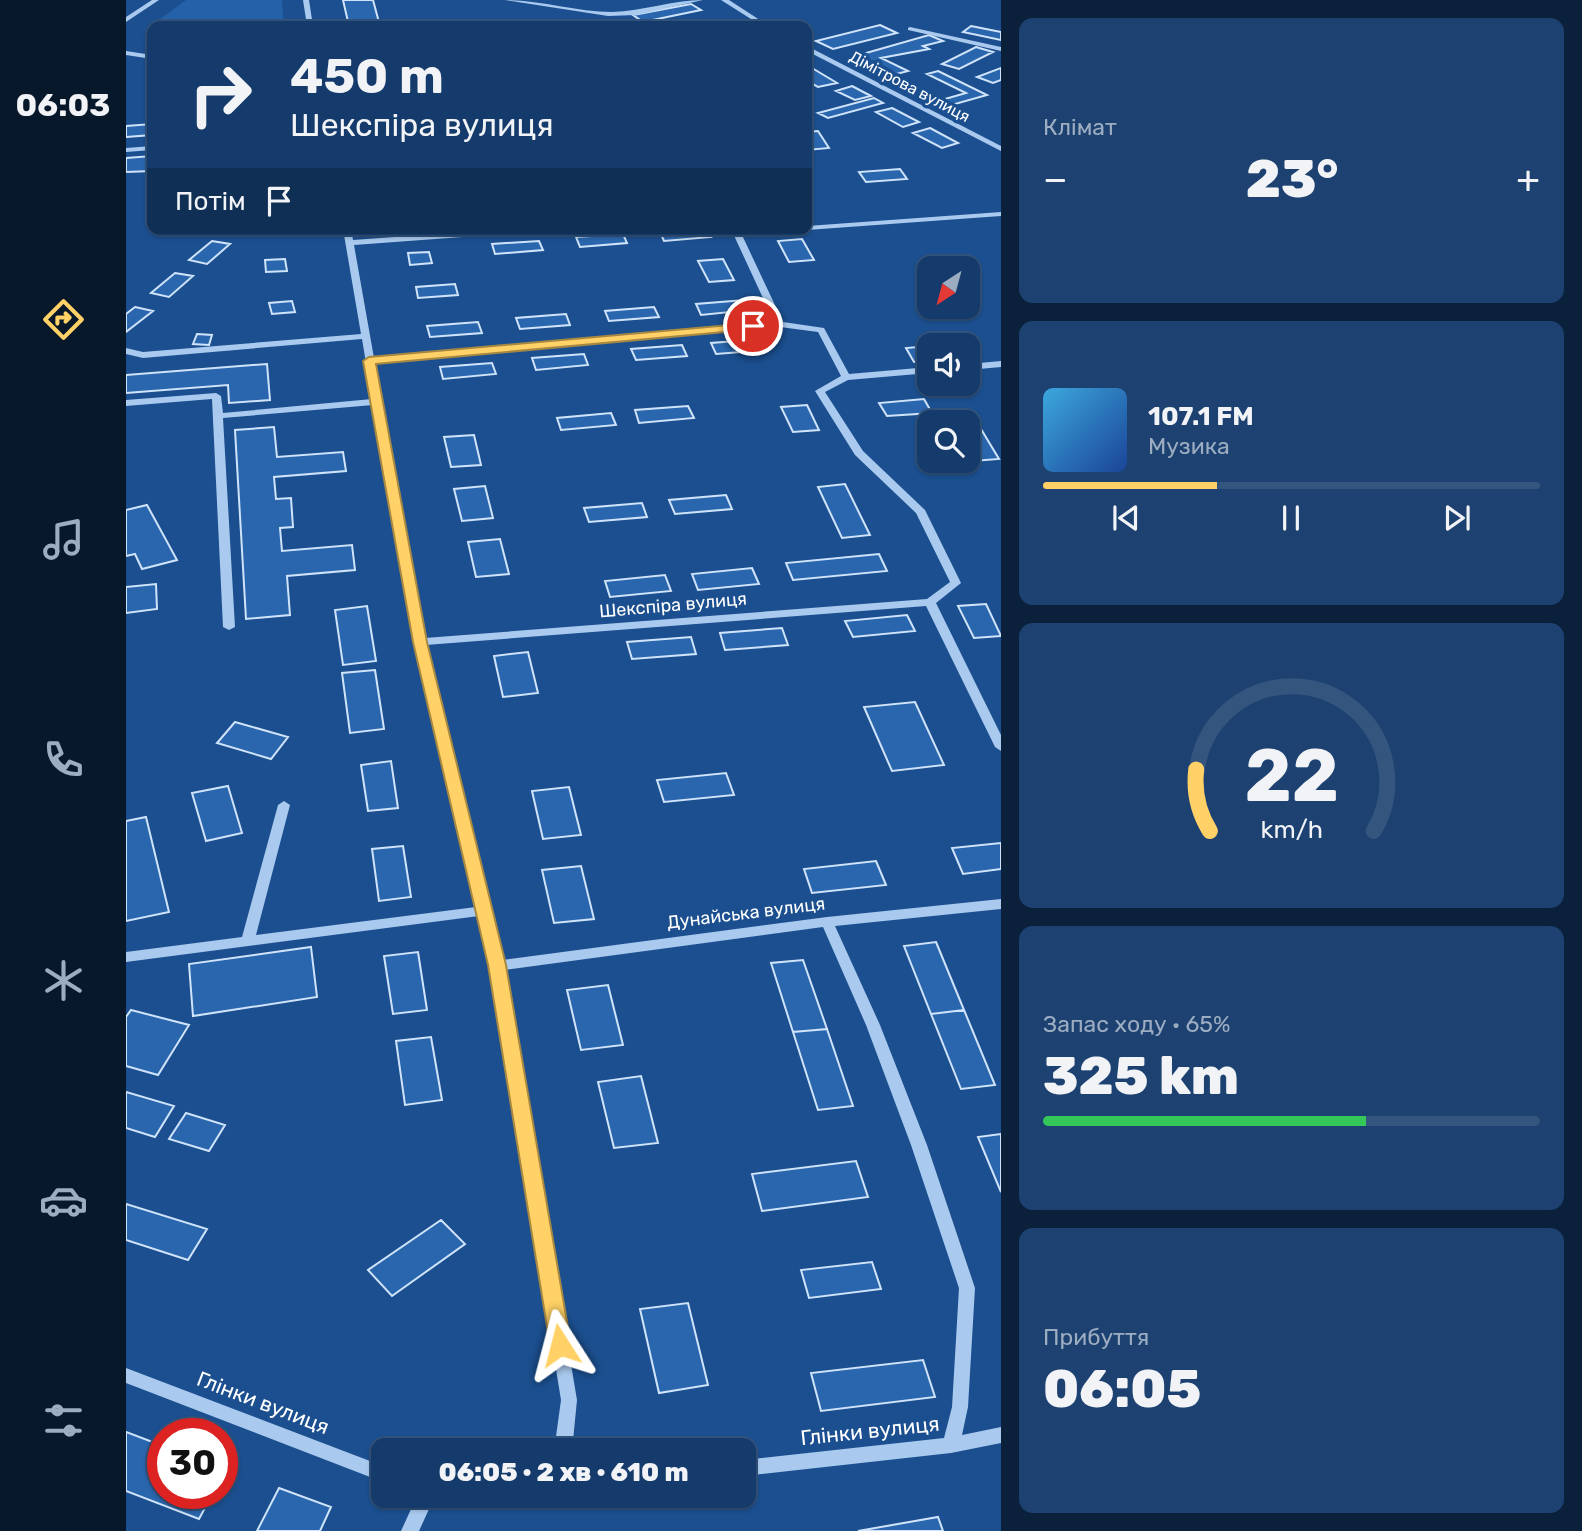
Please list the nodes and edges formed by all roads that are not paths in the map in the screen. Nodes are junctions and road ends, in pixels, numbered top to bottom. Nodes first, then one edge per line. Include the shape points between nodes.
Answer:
1 (156, 0) edge
2 (306, 0) edge
3 (509, 0) edge
4 (701, 0) edge
5 (724, 0) edge
6 (126, 20) edge
7 (309, 21) edge
8 (758, 21) edge
9 (910, 29) dead end
10 (1001, 49) edge
11 (812, 51) edge
12 (126, 53) edge
13 (147, 56) edge
14 (147, 148) edge
15 (1001, 149) edge
16 (126, 150) edge
17 (1001, 214) edge
18 (812, 228) edge
19 (376, 235) edge
20 (738, 235) edge
21 (348, 236) edge
22 (780, 324) junction
23 (366, 336) junction
24 (126, 351) edge
25 (369, 361) junction
26 (1001, 364) edge
27 (980, 366) edge
28 (917, 371) edge
29 (846, 377) junction
30 (376, 402) junction
31 (126, 403) edge
32 (218, 416) junction
33 (930, 602) junction
34 (229, 627) dead end
35 (420, 642) junction
36 (1001, 747) edge
37 (284, 805) dead end
38 (1001, 904) edge
39 (484, 911) junction
40 (827, 922) junction
41 (248, 942) junction
42 (126, 957) edge
43 (497, 965) junction
44 (126, 1375) edge
45 (1001, 1435) edge
46 (565, 1438) edge
47 (951, 1445) junction
48 (756, 1467) edge
49 (371, 1469) edge
50 (421, 1508) edge
51 (410, 1531) edge

1 - 6 street
2 - 7 street
3 - 4 street via 607,14
5 - 8 street
9 - 10 street
11 - 15 street, Дімітрова вулиця
12 - 13 street
14 - 16 street
17 - 18 street
19 - 21 street
20 - 22 street
21 - 23 street
22 - 25 street
22 - 29 street via 821,330
23 - 24 street via 143,355
23 - 25 street
25 - 30 street
26 - 27 street
28 - 29 street
29 - 33 street via 820,391 859,453 922,512 956,583
30 - 32 street
30 - 35 street
31 - 32 street via 216,396
32 - 34 street
33 - 35 street, Шекспіра вулиця
33 - 36 street
35 - 39 street
37 - 41 street
38 - 40 street, Дунайська вулиця
39 - 41 street
39 - 43 street
40 - 43 street, Дунайська вулиця
40 - 47 street via 919,1145 967,1288 960,1407
41 - 42 street
43 - 46 street via 569,1400
44 - 49 street, Глінки вулиця
45 - 47 street, Глінки вулиця
47 - 48 street, Глінки вулиця
50 - 51 street

